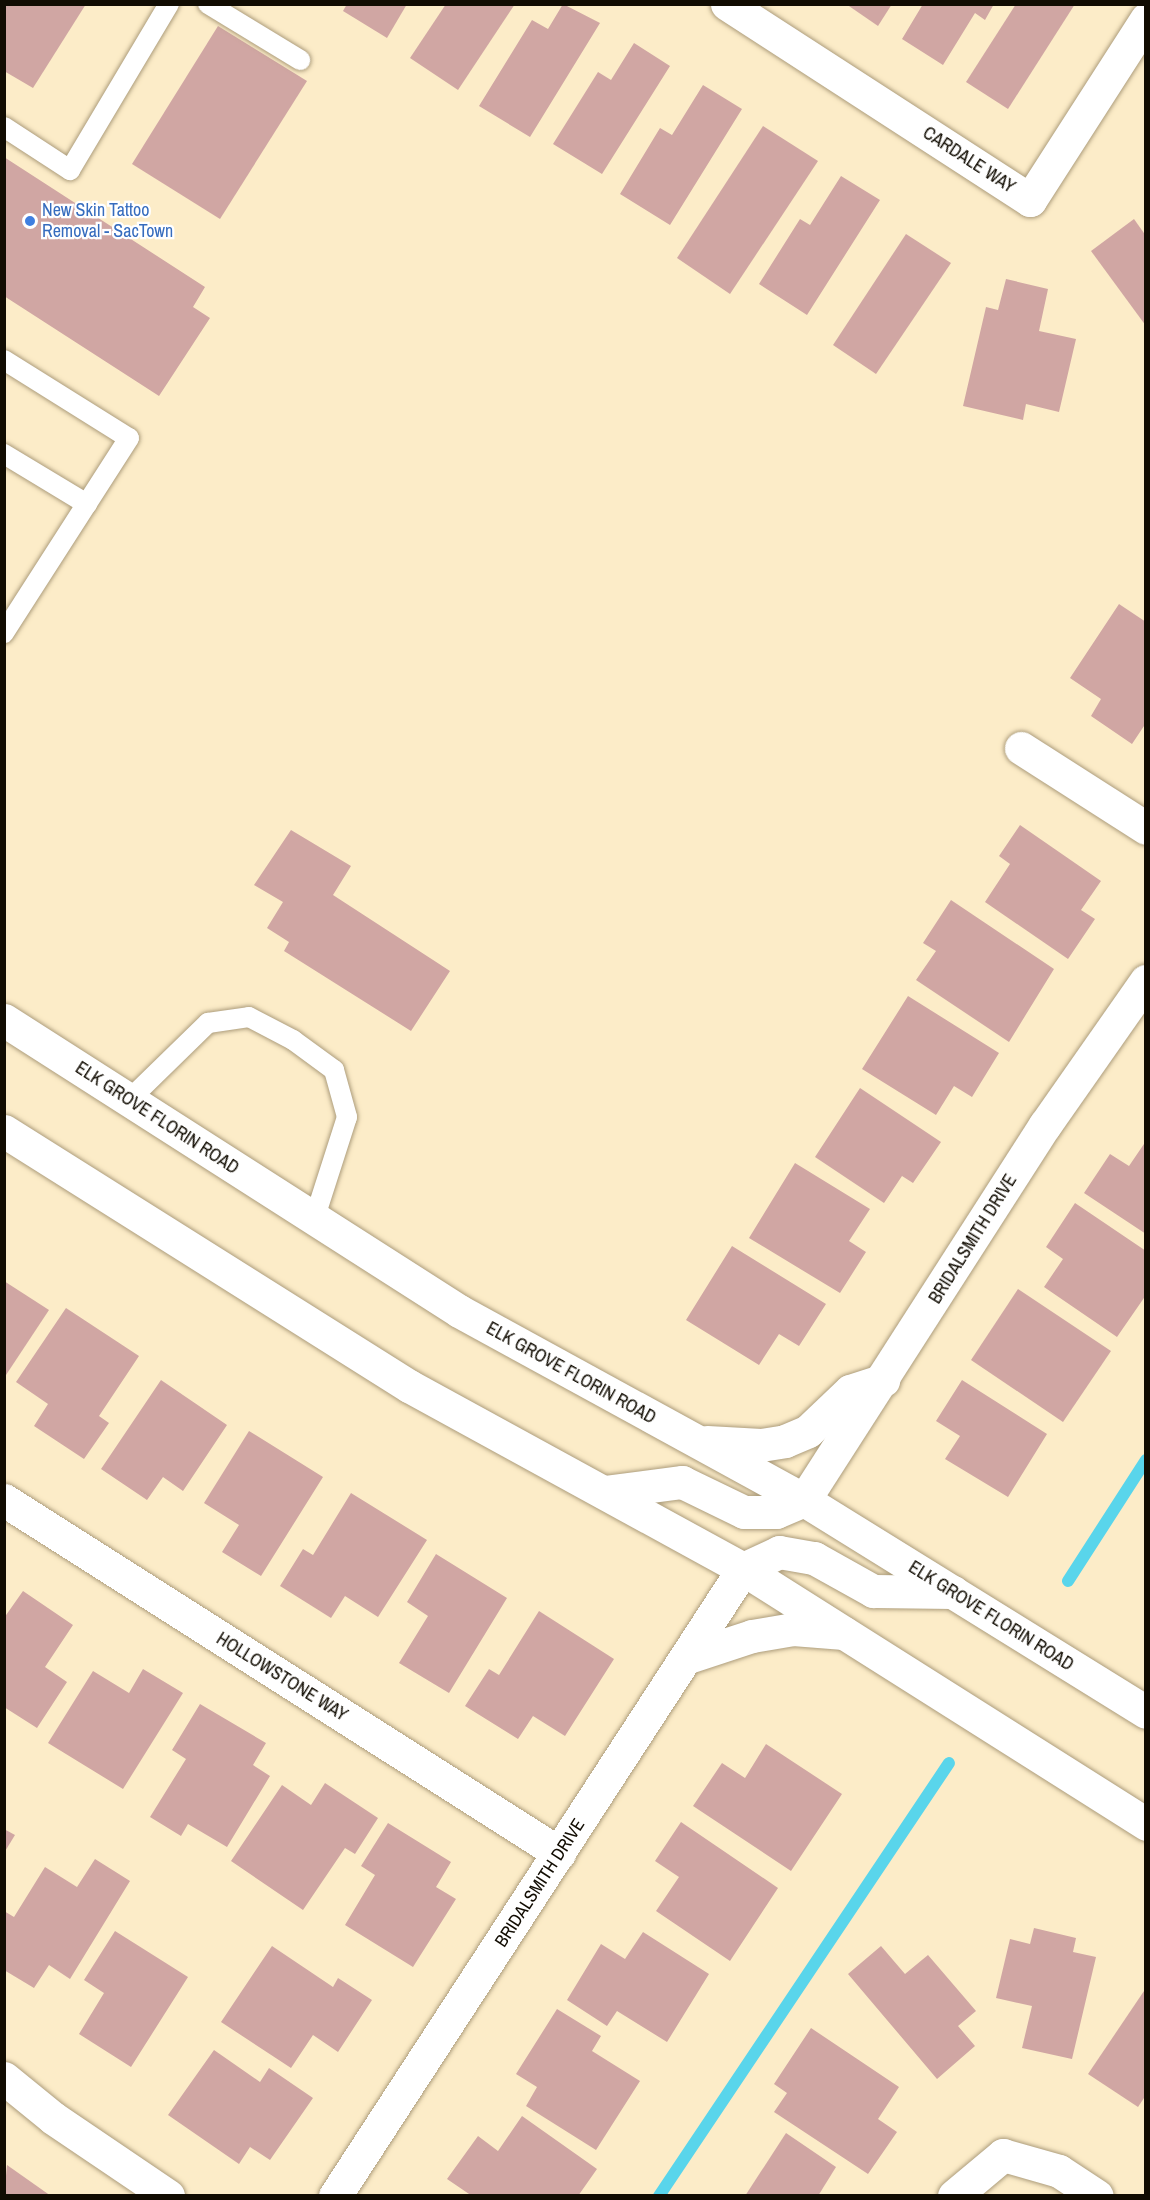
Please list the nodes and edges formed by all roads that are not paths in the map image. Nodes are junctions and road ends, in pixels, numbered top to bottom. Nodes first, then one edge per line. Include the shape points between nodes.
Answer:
1 (169, 4) edge
2 (208, 4) edge
3 (727, 4) edge
4 (1146, 19) edge
5 (300, 60) dead end
6 (4, 127) edge
7 (4, 360) edge
8 (4, 454) edge
9 (87, 504) junction
10 (4, 633) edge
11 (1021, 748) dead end
12 (1146, 828) edge
13 (1146, 981) edge
14 (4, 1020) edge
15 (130, 1099) junction
16 (4, 1131) edge
17 (314, 1220) junction
18 (883, 1380) junction
19 (698, 1442) junction
20 (604, 1492) junction
21 (4, 1500) edge
22 (804, 1500) junction
23 (743, 1569) junction
24 (953, 1592) junction
25 (850, 1634) junction
26 (688, 1657) junction
27 (1146, 1713) edge
28 (1146, 1824) edge
29 (559, 1853) junction
30 (4, 2078) edge
31 (168, 2196) edge
32 (335, 2196) edge
33 (954, 2196) edge
34 (1097, 2196) edge

1 - 6 lane via 70,170
2 - 5 lane
3 - 4 main road, CARDALE WAY via 1030,200
7 - 9 lane via 129,438
8 - 9 lane
9 - 10 lane
11 - 12 main road
13 - 18 main road, BRIDALSMITH DRIVE via 1045,1125
14 - 15 main road, ELK GROVE FLORIN ROAD
15 - 17 main road, ELK GROVE FLORIN ROAD
15 - 17 lane via 208,1023 249,1017 293,1040 334,1070 346,1117
16 - 20 main road via 409,1386
17 - 19 main road, ELK GROVE FLORIN ROAD via 459,1311
18 - 19 main road via 850,1391 808,1431 785,1441 761,1445
18 - 22 main road, BRIDALSMITH DRIVE
19 - 22 main road, ELK GROVE FLORIN ROAD
20 - 22 main road via 682,1482 744,1512 776,1512
20 - 23 main road
21 - 29 main road, HOLLOWSTONE WAY
22 - 24 main road, ELK GROVE FLORIN ROAD
23 - 24 main road via 779,1552 814,1558 873,1591
23 - 25 main road
23 - 26 main road, BRIDALSMITH DRIVE
24 - 27 main road, ELK GROVE FLORIN ROAD
25 - 26 main road via 793,1629 752,1636
25 - 28 main road
26 - 29 main road, BRIDALSMITH DRIVE
29 - 32 main road, BRIDALSMITH DRIVE
30 - 31 main road via 53,2118
33 - 34 main road via 1003,2155 1059,2171

